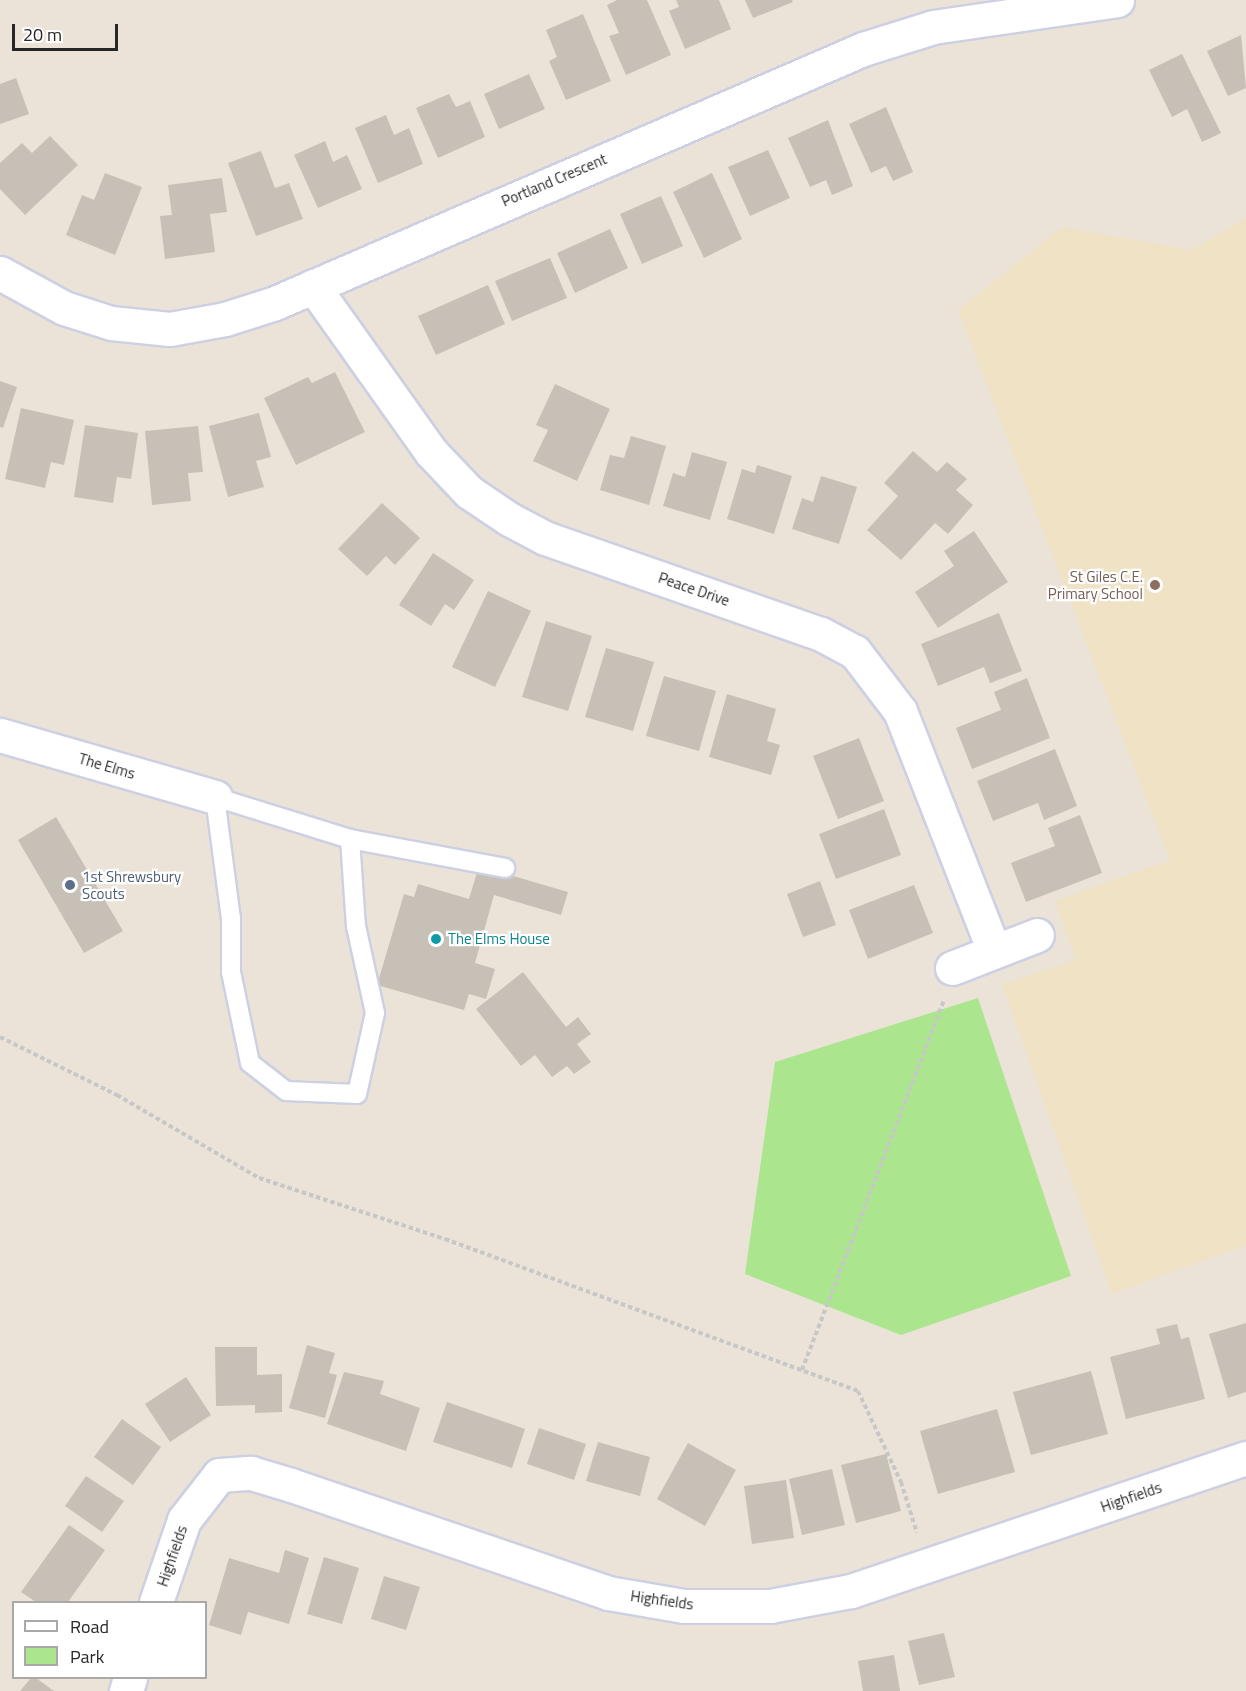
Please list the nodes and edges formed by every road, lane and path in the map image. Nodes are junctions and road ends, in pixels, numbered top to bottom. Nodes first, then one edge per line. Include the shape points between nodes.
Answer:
1 (1117, 0) edge
2 (5, 283) edge
3 (313, 285) junction
4 (0, 735) edge
5 (215, 797) junction
6 (350, 839) junction
7 (505, 868) dead end
8 (1037, 935) dead end
9 (994, 951) junction
10 (952, 968) joint
11 (0, 1037) edge
12 (802, 1370) junction
13 (1246, 1458) edge
14 (927, 1567) junction
15 (156, 1601) edge

1 - 3 street, Portland Crescent via 933,27 863,49
2 - 3 street, Portland Crescent via 111,323 170,329 225,319
3 - 9 street, Peace Drive via 430,452 469,492 545,537 821,634 855,652 900,711
4 - 5 street, The Elms
5 - 6 lane
5 - 6 lane via 231,920 231,972 250,1064 286,1091 357,1094 375,1013 356,926
6 - 7 lane
8 - 9 street
9 - 10 street
10 - 12 path via 939,1021
11 - 12 path via 117,1095 259,1178 445,1239
12 - 14 path via 858,1391 901,1482
13 - 14 street, Highfields
14 - 15 street, Highfields via 851,1591 770,1606 684,1606 608,1593 251,1473 219,1475 204,1489 184,1520

